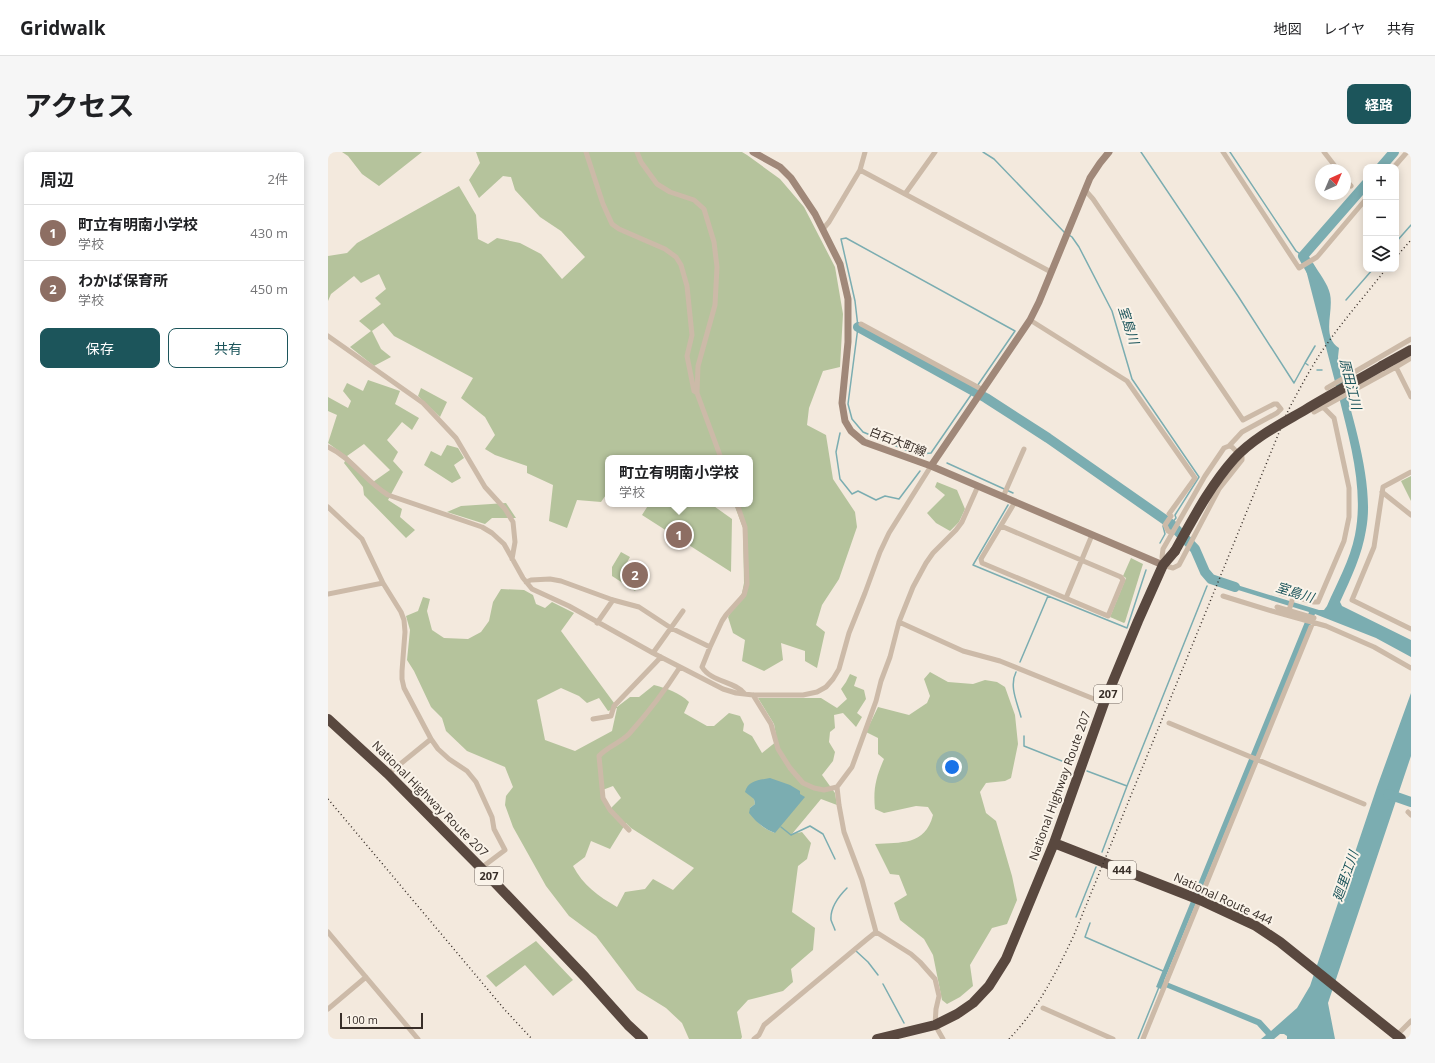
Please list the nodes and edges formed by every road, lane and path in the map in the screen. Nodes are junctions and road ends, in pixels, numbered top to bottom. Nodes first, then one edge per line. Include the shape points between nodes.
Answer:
1 (586, 152) edge
2 (637, 152) edge
3 (753, 152) edge
4 (865, 152) edge
5 (935, 152) edge
6 (1109, 152) edge
7 (1223, 152) edge
8 (1324, 152) edge
9 (1407, 152) edge
10 (1333, 164) edge
11 (1397, 164) edge
12 (860, 170) junction
13 (1085, 190) junction
14 (905, 194) junction
15 (1363, 203) edge
16 (823, 229) junction
17 (1051, 272) junction
18 (1030, 320) junction
19 (861, 324) dead end
20 (328, 336) edge
21 (1411, 339) edge
22 (1411, 350) edge
23 (1411, 358) edge
24 (1396, 367) junction
25 (979, 388) junction
26 (1327, 388) dead end
27 (697, 393) junction
28 (1411, 398) edge
29 (1322, 407) junction
30 (1314, 412) dead end
31 (1229, 446) junction
32 (328, 447) edge
33 (1024, 449) dead end
34 (720, 455) edge
35 (931, 466) junction
36 (1411, 472) edge
37 (978, 486) junction
38 (1005, 492) junction
39 (1382, 492) junction
40 (1015, 502) junction
41 (328, 507) edge
42 (738, 507) edge
43 (1411, 515) edge
44 (1001, 526) junction
45 (1172, 533) junction
46 (1092, 535) junction
47 (512, 559) junction
48 (1082, 560) junction
49 (1163, 565) junction
50 (526, 582) junction
51 (383, 583) junction
52 (1280, 593) dead end
53 (328, 594) edge
54 (1224, 596) dead end
55 (1293, 597) junction
56 (1066, 598) junction
57 (613, 600) junction
58 (1277, 607) dead end
59 (683, 611) dead end
60 (1289, 611) junction
61 (1305, 618) junction
62 (1314, 620) junction
63 (597, 622) junction
64 (899, 622) junction
65 (671, 628) junction
66 (1411, 629) edge
67 (710, 647) junction
68 (653, 653) junction
69 (661, 657) junction
70 (680, 667) junction
71 (1411, 668) edge
72 (745, 694) junction
73 (753, 695) junction
74 (1104, 703) junction
75 (328, 719) edge
76 (593, 719) dead end
77 (1169, 723) dead end
78 (431, 739) junction
79 (1257, 759) junction
80 (388, 774) junction
81 (837, 787) junction
82 (1364, 804) dead end
83 (629, 830) dead end
84 (1054, 843) junction
85 (481, 868) junction
86 (1195, 898) junction
87 (328, 932) edge
88 (876, 932) junction
89 (366, 977) junction
90 (1043, 1008) dead end
91 (328, 1009) edge
92 (1411, 1021) edge
93 (935, 1025) junction
94 (1397, 1038) edge
95 (418, 1039) edge
96 (643, 1039) edge
97 (754, 1039) edge
98 (877, 1039) edge
99 (944, 1039) edge
100 (1113, 1039) edge
101 (1144, 1039) edge

1 - 27 street via 612,224 665,250 681,265 687,286 692,335 687,356 694,391
2 - 27 street via 657,184 670,192 694,200 704,209 714,242 717,267 715,305 698,366
3 - 16 main road, 白石大町線 via 780,167 791,178
4 - 12 street
5 - 14 street
6 - 13 main road via 1090,178
7 - 15 street via 1299,268 1317,257
8 - 10 street
9 - 11 street
12 - 14 street
12 - 16 street
13 - 17 main road
13 - 31 street via 1243,420 1274,404 1280,406 1280,412 1242,432
14 - 17 street
16 - 35 main road, 白石大町線 via 840,264 848,299 848,342 842,404 845,421 851,431 864,442
17 - 18 main road
18 - 25 main road
18 - 45 street via 1127,381 1194,478 1169,514 1171,516 1165,525
19 - 25 street
20 - 47 street via 414,396 441,420 456,438 485,487 505,509 512,522 515,542
21 - 26 street
22 - 49 highway, National Highway Route 207 / 207, bridge via 1279,425 1235,458 1215,482 1175,551
23 - 24 street
24 - 28 street
24 - 29 street
25 - 35 main road via 977,398
27 - 34 street
29 - 30 street
29 - 55 street via 1334,418 1349,488 1349,517 1344,541 1318,602
31 - 45 street via 1224,448 1205,476
31 - 49 street via 1242,457 1242,460 1219,489 1179,565 1174,568
32 - 47 street via 341,454 378,490 482,527 492,533 504,544
33 - 38 street
35 - 37 main road, 白石大町線
35 - 73 street via 880,552 834,679 817,692 803,695
36 - 39 street via 1383,487
37 - 38 main road, 白石大町線
37 - 64 street via 962,522 926,562
38 - 40 main road, 白石大町線
39 - 43 street
39 - 66 street via 1374,547 1352,600
40 - 44 street
40 - 46 main road, 白石大町線
41 - 51 street via 362,539
42 - 67 street via 746,527 747,584 744,595 726,615
44 - 48 street
44 - 56 street via 981,559 982,563
45 - 49 street via 1164,549
46 - 48 street
46 - 49 main road, 白石大町線
47 - 50 street
48 - 56 street
48 - 56 street via 1123,580 1111,609 1108,616
49 - 74 highway, National Highway Route 207 / 207
50 - 57 street via 550,579 561,581
50 - 63 street via 532,589
51 - 53 street
51 - 78 street via 404,620 404,688
52 - 55 street
54 - 61 street
55 - 60 street
57 - 63 street
57 - 65 street via 639,608
58 - 60 street
59 - 65 street
60 - 61 street
61 - 62 street
62 - 71 street via 1374,647
62 - 79 street
63 - 68 street
64 - 74 street via 963,651 1000,661
64 - 81 street via 876,701 852,767
65 - 67 street
65 - 68 street
67 - 72 street via 702,667 704,671
68 - 69 street
69 - 70 street
69 - 76 street via 614,706 611,716
70 - 72 street via 723,689
70 - 83 street via 628,735 599,756 603,798 610,810
72 - 73 street
73 - 81 street via 771,724 778,749 803,783 824,790
74 - 84 highway, National Highway Route 207 / 207
75 - 80 highway, National Highway Route 207 / 207
77 - 79 street
78 - 80 street
78 - 85 street via 449,759 467,771 476,782 505,850
79 - 82 street
79 - 86 street
80 - 85 highway, National Highway Route 207 / 207
81 - 88 street via 844,832 862,880
84 - 86 highway, National Route 444 / 444
84 - 93 highway, National Highway Route 207 / 207 via 1006,959 989,986 973,1003
85 - 96 highway, National Highway Route 207 / 207
86 - 94 highway, National Route 444 / 444 via 1256,926 1280,942
86 - 101 street
87 - 89 street
88 - 93 street via 911,954 935,978 939,996
88 - 97 street via 764,1025
89 - 91 street
89 - 95 street
90 - 100 street
92 - 94 street
93 - 98 highway, National Highway Route 207 / 207
93 - 99 street

